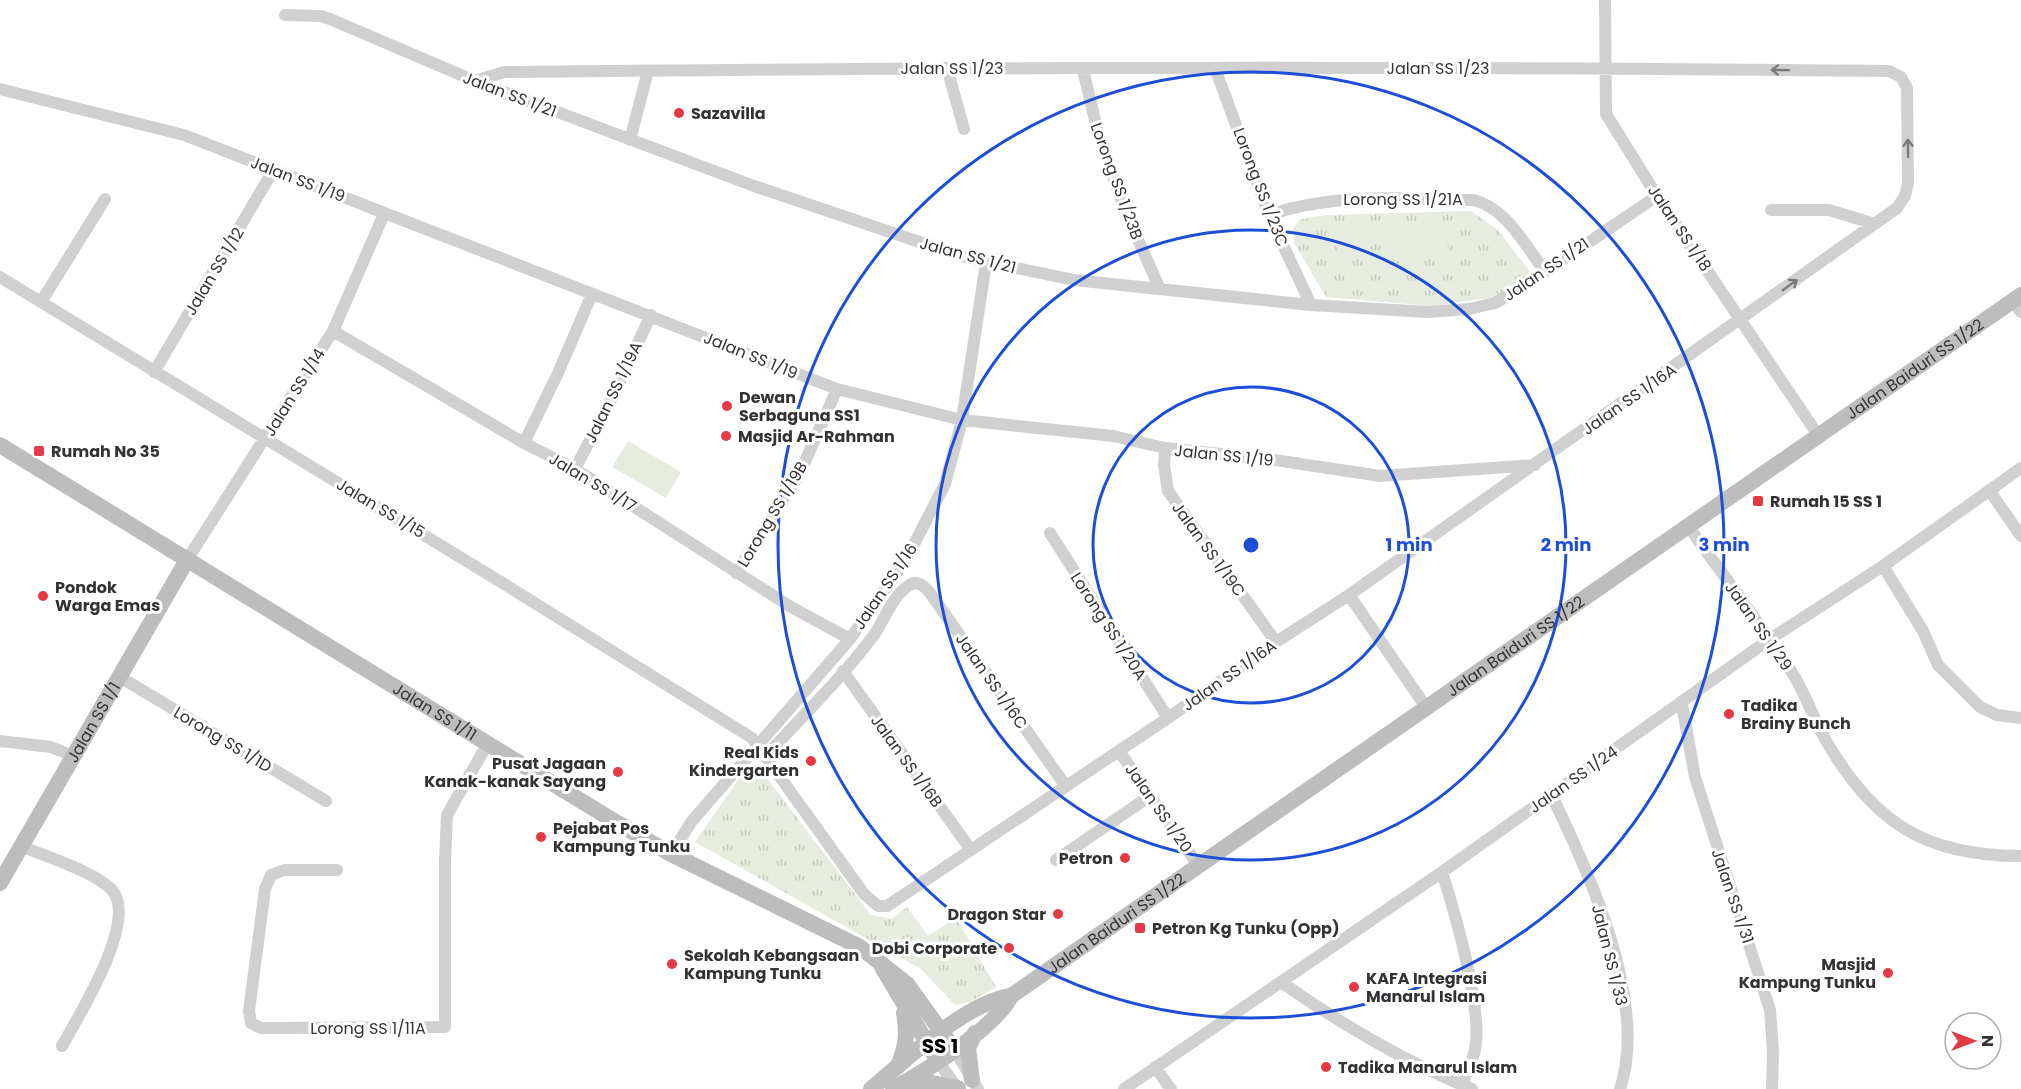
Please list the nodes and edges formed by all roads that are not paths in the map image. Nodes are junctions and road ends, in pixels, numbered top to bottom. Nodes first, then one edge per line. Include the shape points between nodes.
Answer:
1 (1605, 0) edge
2 (285, 15) dead end
3 (947, 68) junction
4 (1215, 68) junction
5 (1605, 68) junction
6 (648, 70) junction
7 (1083, 70) junction
8 (475, 81) junction
9 (0, 89) edge
10 (964, 129) dead end
11 (630, 140) junction
12 (274, 170) junction
13 (1657, 196) junction
14 (105, 199) dead end
15 (1771, 210) dead end
16 (384, 214) junction
17 (1269, 215) junction
18 (1875, 224) junction
19 (986, 263) junction
20 (1544, 270) junction
21 (0, 277) edge
22 (1160, 289) junction
23 (591, 294) junction
24 (41, 302) junction
25 (2018, 303) edge
26 (1311, 305) junction
27 (651, 315) junction
28 (1742, 320) junction
29 (333, 331) junction
30 (154, 372) junction
31 (837, 389) junction
32 (962, 420) junction
33 (1818, 435) junction
34 (266, 438) junction
35 (524, 443) junction
36 (0, 445) edge
37 (1165, 448) junction
38 (1535, 465) junction
39 (2021, 468) edge
40 (575, 469) junction
41 (1989, 490) junction
42 (1688, 526) junction
43 (1050, 533) dead end
44 (2021, 536) edge
45 (187, 560) junction
46 (1883, 566) junction
47 (736, 573) junction
48 (916, 583) joint
49 (1349, 595) junction
50 (850, 639) junction
51 (1770, 639) junction
52 (1276, 642) junction
53 (843, 671) junction
54 (120, 676) junction
55 (1682, 704) junction
56 (1426, 707) junction
57 (2021, 717) edge
58 (1168, 718) junction
59 (0, 741) edge
60 (488, 743) junction
61 (758, 744) junction
62 (1119, 751) junction
63 (766, 755) junction
64 (73, 756) junction
65 (1065, 785) junction
66 (1551, 794) junction
67 (1150, 796) junction
68 (326, 801) dead end
69 (21, 846) junction
70 (971, 850) junction
71 (671, 854) junction
72 (2021, 856) edge
73 (1056, 860) dead end
74 (1198, 865) junction
75 (338, 870) dead end
76 (1442, 872) junction
77 (0, 883) edge
78 (1281, 982) junction
79 (1011, 996) junction
80 (908, 997) junction
81 (968, 1014) junction
82 (942, 1032) junction
83 (975, 1033) junction
84 (926, 1044) junction
85 (62, 1046) dead end
86 (954, 1049) junction
87 (938, 1061) junction
88 (1155, 1067) junction
89 (898, 1080) edge
90 (967, 1087) edge
91 (1467, 1087) edge
92 (871, 1089) edge
93 (1124, 1089) edge
94 (1171, 1089) edge
95 (1620, 1089) edge
96 (1772, 1089) edge

1 - 5 street, Jalan SS 1/18
2 - 8 street, Jalan SS 1/21 via 330,19
3 - 6 street, Jalan SS 1/23
3 - 7 street, Jalan SS 1/23
3 - 10 street
4 - 5 street, Jalan SS 1/23
4 - 7 street, Jalan SS 1/23
4 - 17 street, Lorong SS 1/23C
5 - 13 street, Jalan SS 1/18 via 1606,114
18 -> 5 street, Jalan SS 1/23 via 1897,208 1908,183 1907,88 1901,77 1889,71
6 - 8 street, Jalan SS 1/23 via 504,72
6 - 11 street
7 - 22 street, Lorong SS 1/23B via 1099,137 1126,213
8 - 11 street, Jalan SS 1/21
9 - 12 street, Jalan SS 1/19 via 184,135
11 - 19 street, Jalan SS 1/21
12 - 16 street, Jalan SS 1/19
12 - 30 street, Jalan SS 1/12
13 - 20 street, Jalan SS 1/21
13 - 28 street, Jalan SS 1/18
14 - 24 street
15 - 18 street via 1829,210
16 - 23 street, Jalan SS 1/19
16 - 29 street, Jalan SS 1/14
17 - 20 street, Lorong SS 1/21A via 1334,199 1474,200 1489,204 1501,215
17 - 26 street, Lorong SS 1/23C
28 -> 18 street, Jalan SS 1/23
19 - 22 street, Jalan SS 1/21 via 1074,280
19 - 32 street, Jalan SS 1/16
20 - 26 street, Jalan SS 1/21 via 1495,303 1469,309 1428,312
21 - 24 street, Jalan SS 1/15
22 - 26 street, Jalan SS 1/21
23 - 27 street, Jalan SS 1/19
23 - 35 street
24 - 30 street, Jalan SS 1/15
25 - 33 street, Jalan Baiduri SS 1/22
27 - 31 street, Jalan SS 1/19
27 - 40 street, Jalan SS 1/19A
28 - 33 street, Jalan SS 1/18
28 - 38 street, Jalan SS 1/16A
29 - 34 street, Jalan SS 1/14
29 - 35 street, Jalan SS 1/17
30 - 34 street, Jalan SS 1/15
31 - 32 street, Jalan SS 1/19
31 - 47 street, Lorong SS 1/19B via 799,475
32 - 37 street, Jalan SS 1/19 via 1113,436
32 - 50 street, Jalan SS 1/16 via 945,484 907,558
33 - 42 street, Jalan Baiduri SS 1/22
34 - 45 street, Jalan SS 1/14
34 - 61 street, Jalan SS 1/15
35 - 40 street, Jalan SS 1/17
36 - 45 street, Jalan SS 1/11
37 - 38 street, Jalan SS 1/19 via 1380,476
37 - 52 street, Jalan SS 1/19C via 1168,491
38 - 49 street, Jalan SS 1/16A
39 - 41 street, Jalan SS 1/24
40 - 47 street, Jalan SS 1/17
41 - 44 street
41 - 46 street, Jalan SS 1/24
42 - 51 street, Jalan SS 1/29
42 - 56 street, Jalan Baiduri SS 1/22
43 - 58 street, Lorong SS 1/20A
45 - 54 street, Jalan SS 1/1
45 - 60 street, Jalan SS 1/11
46 - 51 street, Jalan SS 1/24
46 - 57 street via 1923,631 1938,665 1980,707 1997,715
47 - 50 street, Jalan SS 1/17
48 - 53 street, Jalan SS 1/16 via 902,592 873,636
48 - 65 street, Jalan SS 1/16C via 930,593
49 - 52 street, Jalan SS 1/16A
49 - 56 street
50 - 61 street, Jalan SS 1/16
51 - 55 street, Jalan SS 1/24
51 - 72 street, Jalan SS 1/29 via 1843,768 1863,797 1887,818 1910,833 1962,852
52 - 58 street, Jalan SS 1/16A
53 - 63 street, Jalan SS 1/16
53 - 70 street, Jalan SS 1/16B
54 - 64 street, Jalan SS 1/1
54 - 68 street, Lorong SS 1/1D
55 - 66 street, Jalan SS 1/24
55 - 96 street, Jalan SS 1/31 via 1695,777 1770,1010
56 - 74 street, Jalan Baiduri SS 1/22
58 - 62 street, Jalan SS 1/16A
59 - 64 street via 51,747
60 - 71 street, Jalan SS 1/11
60 - 75 street, Lorong SS 1/11A via 447,815 445,1027 261,1028 251,1023 249,1011 271,875 284,870
61 - 63 street, Jalan SS 1/16A
61 - 71 street, Jalan SS 1/16 via 692,821
62 - 65 street, Jalan SS 1/16A
62 - 67 street, Jalan SS 1/20
63 - 70 street, Jalan SS 1/16A via 864,894 878,906 896,902
64 - 69 street, Jalan SS 1/1
65 - 70 street, Jalan SS 1/16A
66 - 76 street, Jalan SS 1/24
66 - 95 street, Jalan SS 1/33 via 1605,921 1623,991 1628,1036
67 - 73 street
67 - 74 street, Jalan SS 1/20
69 - 77 street, Jalan SS 1/1
69 - 85 street via 101,881 114,892 119,909 117,934 91,994
71 - 80 street, Jalan SS 1/11 via 860,947 896,973
74 - 79 street, Jalan Baiduri SS 1/22
76 - 78 street, Jalan SS 1/24
76 - 91 street via 1455,912 1475,1019 1475,1049
78 - 88 street, Jalan SS 1/24
78 - 91 street via 1331,1017 1408,1061
79 - 81 street via 994,998
79 - 83 street via 1003,1010
80 - 81 street via 948,1015
80 - 82 street, Jalan SS 1/11
80 - 84 street, Jalan SS 1/11
80 - 89 street via 906,1047
81 - 82 street
82 - 84 street
82 - 86 street, Jalan SS 1/11
83 - 86 street
83 - 90 street via 968,1048
84 - 87 street, Jalan SS 1/11
84 - 89 street
86 - 87 street
86 - 90 street
87 - 89 street
87 - 90 street
88 - 93 street, Jalan SS 1/24
88 - 94 street
89 - 90 street
89 - 92 street

